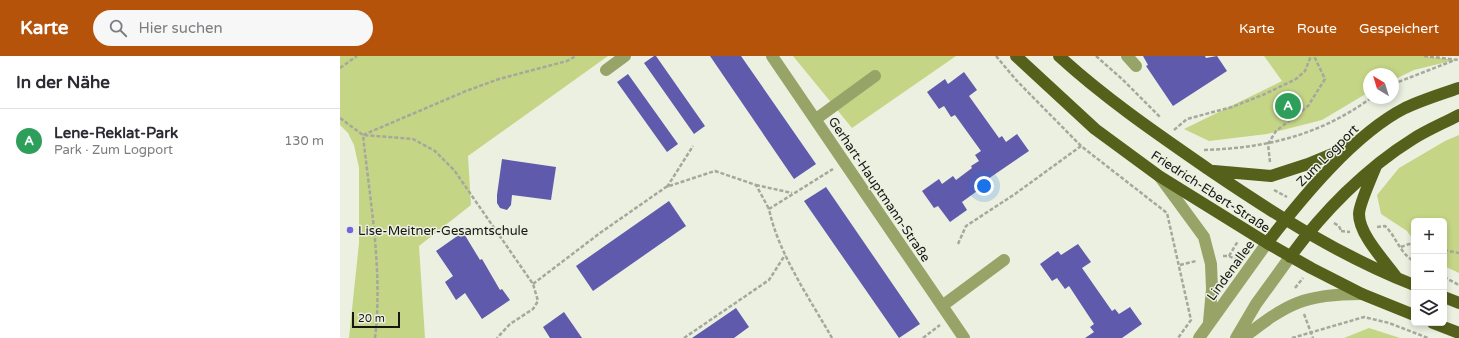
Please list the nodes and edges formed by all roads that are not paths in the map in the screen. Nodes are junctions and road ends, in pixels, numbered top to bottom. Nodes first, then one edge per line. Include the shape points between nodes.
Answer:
1 (625, 56) edge
2 (772, 56) edge
3 (1016, 56) edge
4 (1059, 56) edge
5 (1127, 56) edge
6 (1136, 66) dead end
7 (606, 70) dead end
8 (875, 76) dead end
9 (1459, 88) edge
10 (1459, 116) edge
11 (816, 119) junction
12 (1353, 145) junction
13 (1377, 164) junction
14 (1211, 171) junction
15 (1159, 176) junction
16 (1285, 219) junction
17 (1307, 233) junction
18 (1266, 243) junction
19 (1290, 257) junction
20 (1004, 260) dead end
21 (1398, 278) junction
22 (1411, 284) edge
23 (1362, 294) junction
24 (1447, 298) edge
25 (1459, 303) edge
26 (942, 306) junction
27 (1411, 314) edge
28 (1209, 322) junction
29 (1441, 326) edge
30 (1459, 333) edge
31 (964, 338) edge
32 (1199, 338) edge
33 (1236, 338) edge
34 (1243, 338) edge

1 - 7 street
2 - 11 street, Gerhart-Hauptmann-Straße
3 - 15 main road, Friedrich-Ebert-Straße via 1096,129
4 - 14 main road, Friedrich-Ebert-Straße via 1163,139
5 - 6 street
8 - 11 street
9 - 12 main road, Zum Logport via 1404,109
10 - 13 main road via 1413,139
11 - 26 street, Gerhart-Hauptmann-Straße
12 - 14 main road via 1271,176
12 - 16 main road, Zum Logport
13 - 17 main road
13 - 21 main road via 1359,213 1369,241
14 - 16 main road, Friedrich-Ebert-Straße via 1255,202
15 - 18 main road, Friedrich-Ebert-Straße
15 - 28 street via 1204,238 1211,264
16 - 17 main road, Friedrich-Ebert-Straße
16 - 18 main road, Lindenallee
17 - 19 main road
17 - 21 main road, Friedrich-Ebert-Straße
18 - 19 main road, Friedrich-Ebert-Straße
18 - 28 street, Lindenallee
19 - 23 main road, Friedrich-Ebert-Straße
19 - 33 street via 1256,304
20 - 26 street
21 - 22 main road, Friedrich-Ebert-Straße
23 - 27 main road, Friedrich-Ebert-Straße
23 - 34 street via 1330,294 1298,301 1279,310
24 - 25 main road
26 - 31 street, Gerhart-Hauptmann-Straße
28 - 32 street, Lindenallee
29 - 30 main road

